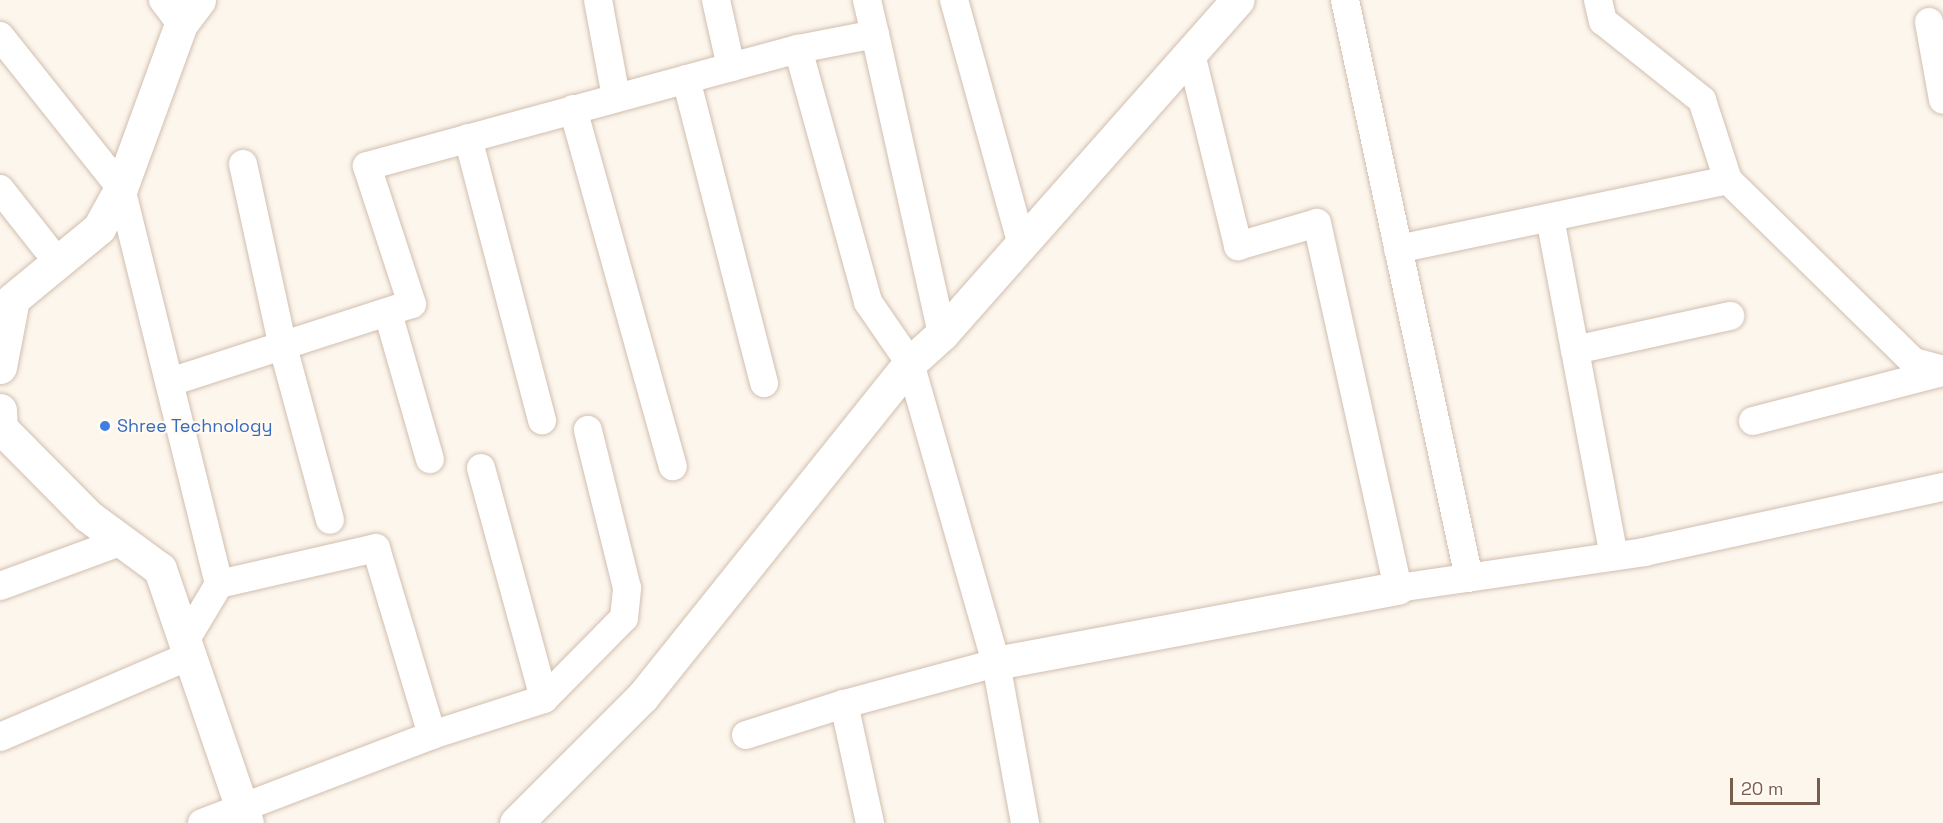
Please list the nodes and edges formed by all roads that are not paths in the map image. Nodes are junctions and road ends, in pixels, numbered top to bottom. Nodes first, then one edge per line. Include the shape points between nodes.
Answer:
1 (598, 0) edge
2 (716, 0) edge
3 (867, 0) edge
4 (954, 0) edge
5 (1238, 0) edge
6 (1345, 0) edge
7 (1598, 0) edge
8 (181, 8) edge
9 (1929, 22) dead end
10 (875, 34) junction
11 (0, 36) edge
12 (798, 49) junction
13 (1191, 54) junction
14 (731, 67) junction
15 (686, 79) junction
16 (615, 97) junction
17 (1943, 100) edge
18 (573, 109) junction
19 (468, 138) junction
20 (243, 164) dead end
21 (1728, 180) junction
22 (121, 188) junction
23 (0, 189) edge
24 (1550, 218) junction
25 (1022, 245) junction
26 (1398, 249) junction
27 (56, 260) junction
28 (388, 313) junction
29 (1730, 316) dead end
30 (942, 334) junction
31 (283, 347) junction
32 (1575, 350) junction
33 (910, 363) junction
34 (0, 367) edge
35 (1943, 371) edge
36 (170, 382) junction
37 (764, 383) dead end
38 (542, 420) dead end
39 (0, 421) edge
40 (1753, 421) dead end
41 (588, 430) dead end
42 (430, 459) dead end
43 (673, 466) dead end
44 (481, 468) dead end
45 (1943, 487) edge
46 (330, 520) dead end
47 (122, 541) junction
48 (1614, 556) junction
49 (1469, 578) junction
50 (219, 584) junction
51 (0, 586) edge
52 (1398, 588) junction
53 (187, 649) junction
54 (996, 663) junction
55 (544, 699) junction
56 (844, 704) junction
57 (432, 735) junction
58 (746, 735) dead end
59 (0, 737) edge
60 (245, 815) edge
61 (202, 823) edge
62 (516, 823) edge
63 (870, 823) edge
64 (1025, 823) edge

1 - 16 street
2 - 14 street
3 - 10 street
4 - 25 street
5 - 13 street
6 - 26 street
7 - 21 street via 1603,21 1702,100
8 - 22 street
9 - 17 street
10 - 12 street
10 - 30 street
11 - 22 street
12 - 14 street
12 - 33 street via 868,302
13 - 25 street
13 - 52 street via 1238,246 1317,223
14 - 15 street
15 - 16 street
15 - 37 street
16 - 18 street
18 - 19 street
18 - 43 street
19 - 28 street via 367,166 412,304
19 - 38 street
20 - 31 street
21 - 24 street
21 - 35 street via 1914,362
22 - 27 street via 99,228
22 - 36 street
23 - 27 street
24 - 26 street
24 - 32 street
25 - 30 street
26 - 49 street
27 - 34 street via 13,299
28 - 31 street
28 - 42 street
29 - 32 street
30 - 33 street
31 - 36 street
31 - 46 street
32 - 48 street
33 - 54 street
33 - 62 street via 644,696
35 - 40 street
36 - 50 street
39 - 47 street via 88,516
41 - 55 street via 627,605 614,632
44 - 55 street
45 - 48 street
47 - 51 street
47 - 53 street via 160,569
48 - 49 street
49 - 52 street
50 - 53 street
50 - 57 street via 376,548
52 - 54 street
53 - 59 street
53 - 60 street
54 - 56 street
54 - 64 street
55 - 57 street
56 - 58 street
56 - 63 street
57 - 60 street
60 - 61 street

